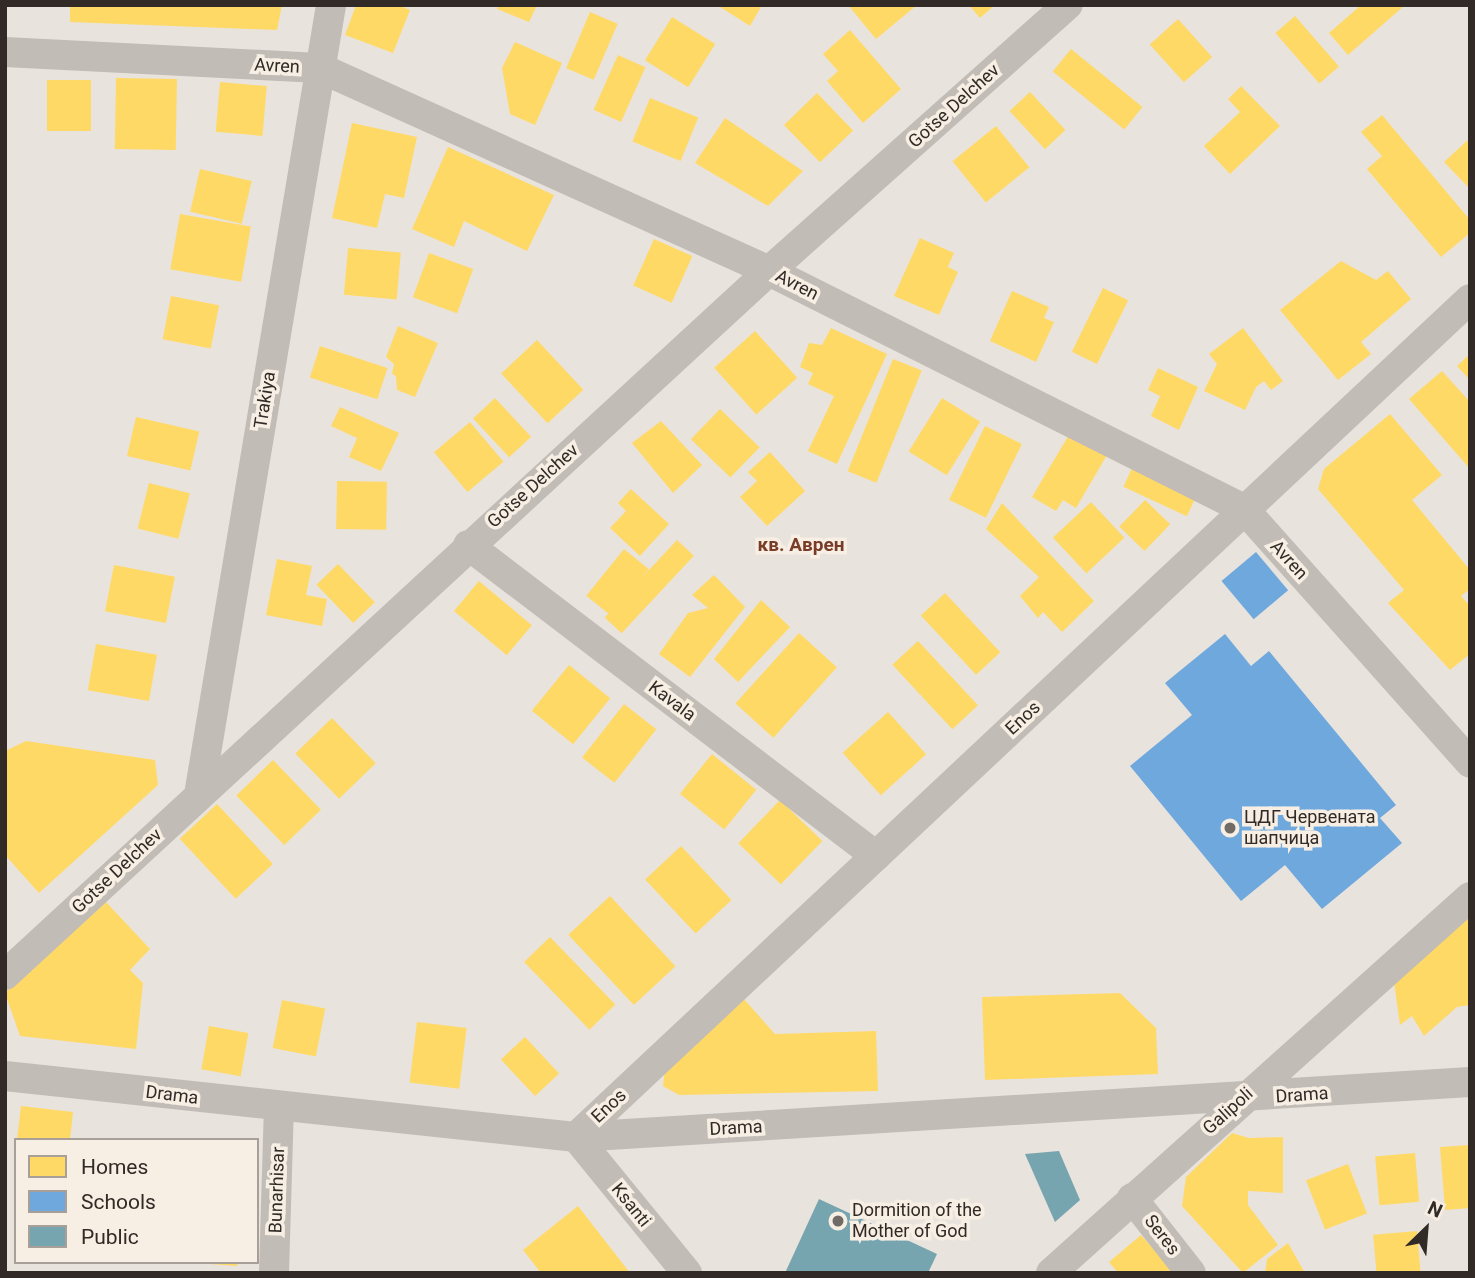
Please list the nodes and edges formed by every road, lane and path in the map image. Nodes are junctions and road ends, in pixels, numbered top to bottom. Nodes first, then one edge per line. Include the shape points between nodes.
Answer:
1 (331, 5) edge
2 (1068, 5) edge
3 (5, 52) edge
4 (320, 68) junction
5 (769, 271) junction
6 (1470, 299) edge
7 (1244, 509) junction
8 (468, 545) junction
9 (1470, 763) edge
10 (199, 795) junction
11 (876, 856) junction
12 (1470, 897) edge
13 (5, 975) edge
14 (5, 1076) edge
15 (1470, 1082) edge
16 (1240, 1100) junction
17 (279, 1108) junction
18 (576, 1137) junction
19 (1132, 1198) junction
20 (274, 1273) edge
21 (687, 1273) edge
22 (1051, 1273) edge
23 (1191, 1273) edge

1 - 4 street, Trakiya
2 - 5 street, Gotse Delchev
3 - 4 street, Avren
4 - 5 street, Avren
4 - 10 street, Trakiya
5 - 7 street, Avren
5 - 8 street, Gotse Delchev
6 - 7 street, Enos
7 - 9 street, Avren
7 - 11 street, Enos
8 - 10 street, Gotse Delchev
8 - 11 street, Kavala
10 - 13 street, Gotse Delchev
11 - 18 street, Enos
12 - 16 street, Galipoli
14 - 17 street, Drama
15 - 16 street, Drama
16 - 18 street, Drama
16 - 19 street, Galipoli
17 - 18 street, Drama
17 - 20 street, Bunarhisar
18 - 21 street, Ksanti
19 - 22 street, Galipoli
19 - 23 street, Seres

